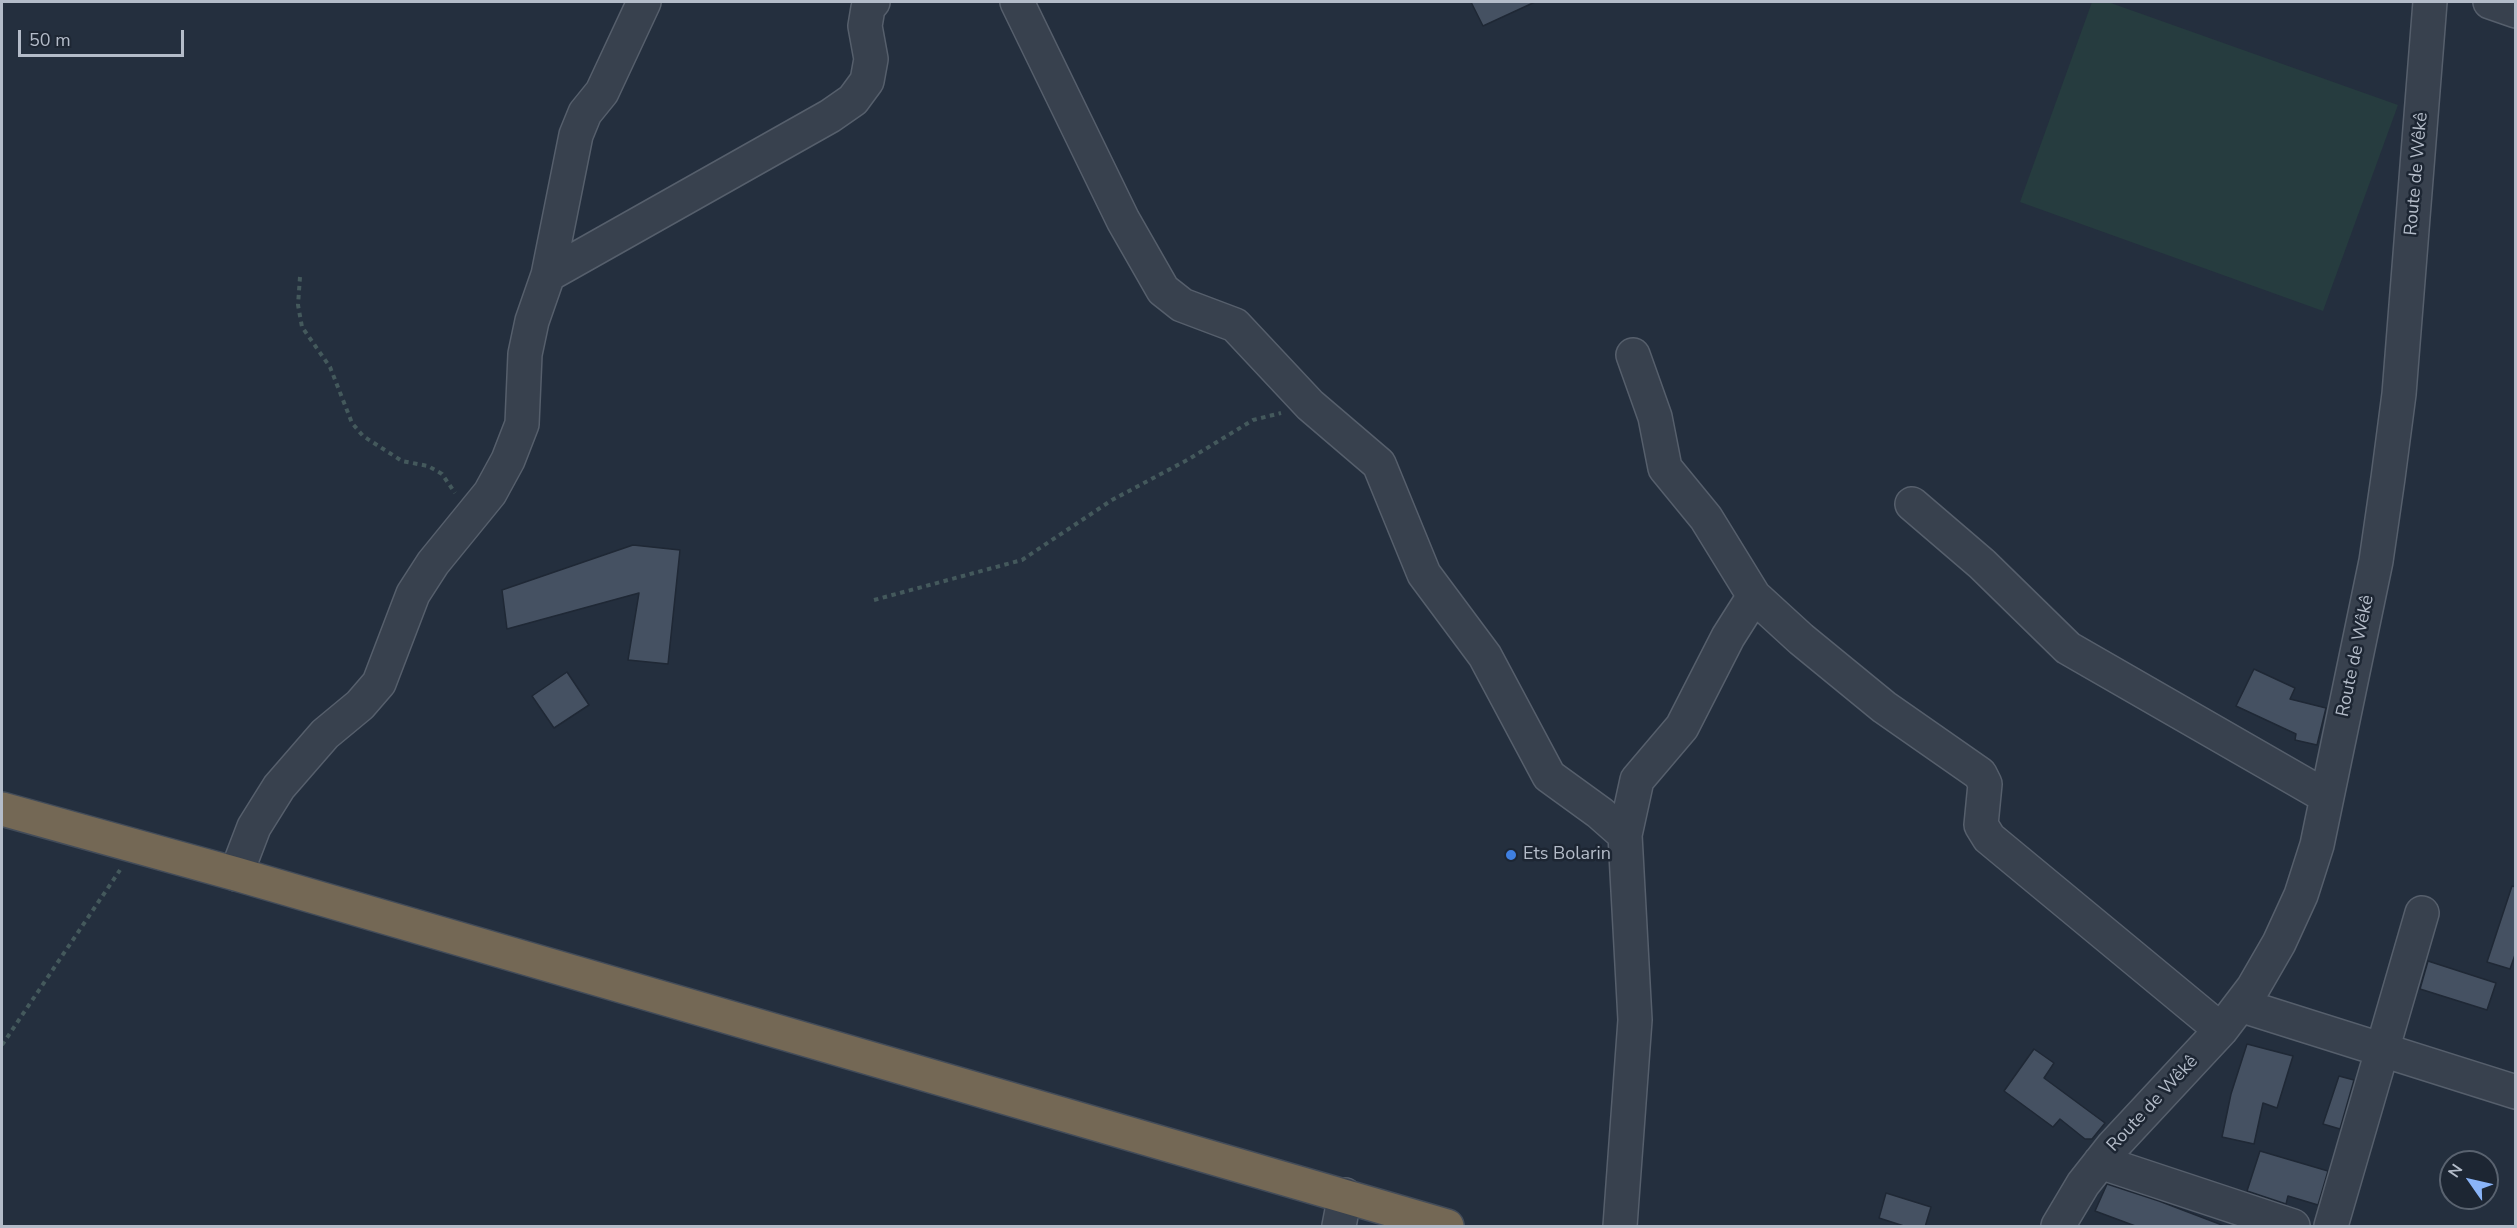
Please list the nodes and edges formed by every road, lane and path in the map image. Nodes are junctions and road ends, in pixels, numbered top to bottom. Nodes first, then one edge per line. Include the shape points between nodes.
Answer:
1 (644, 2) edge
2 (873, 2) edge
3 (1017, 2) edge
4 (2430, 2) edge
5 (2490, 2) edge
6 (2516, 11) edge
7 (548, 275) junction
8 (300, 277) dead end
9 (1633, 355) dead end
10 (1310, 405) junction
11 (1912, 504) dead end
12 (472, 515) junction
13 (1754, 596) junction
14 (874, 600) dead end
15 (2327, 797) junction
16 (2, 809) edge
17 (1625, 835) junction
18 (136, 847) junction
19 (236, 874) junction
20 (2422, 913) dead end
21 (2230, 1018) junction
22 (2, 1045) edge
23 (2382, 1050) junction
24 (2516, 1092) edge
25 (2100, 1162) junction
26 (1342, 1211) edge
27 (1447, 1227) edge
28 (1620, 1227) edge
29 (2058, 1227) edge
30 (2293, 1227) edge
31 (2331, 1227) edge

1 - 7 street via 602,92 585,113 576,135
2 - 7 street via 865,26 871,58 867,81 853,100
3 - 10 street via 1123,220 1163,290 1182,305 1235,325
4 - 15 street, Route de Wêkê via 2399,394 2376,561
5 - 6 street
7 - 12 street via 525,354 522,424 504,468
8 - 12 path via 298,305 302,327 330,367 352,423 363,436 402,461 428,466 442,474
9 - 13 street via 1655,417 1665,468 1706,518
10 - 14 path via 1253,420 1112,500 1022,560
10 - 17 street via 1379,464 1424,574 1485,656 1549,776
11 - 15 street via 1982,564 2068,648
12 - 19 street via 413,594 379,683 325,734 279,787 254,827
13 - 17 street via 1728,637 1682,728 1637,780
13 - 21 street via 1884,706 1980,774 1985,784 1981,825 1989,838
15 - 21 street, Route de Wêkê via 2301,895 2279,943
16 - 18 highway
17 - 28 street via 1635,1020
18 - 19 highway
18 - 22 path
19 - 26 highway
20 - 23 street
21 - 23 street
21 - 25 street, Route de Wêkê
23 - 24 street
23 - 31 street
25 - 29 street, Route de Wêkê
25 - 30 street
26 - 27 highway

